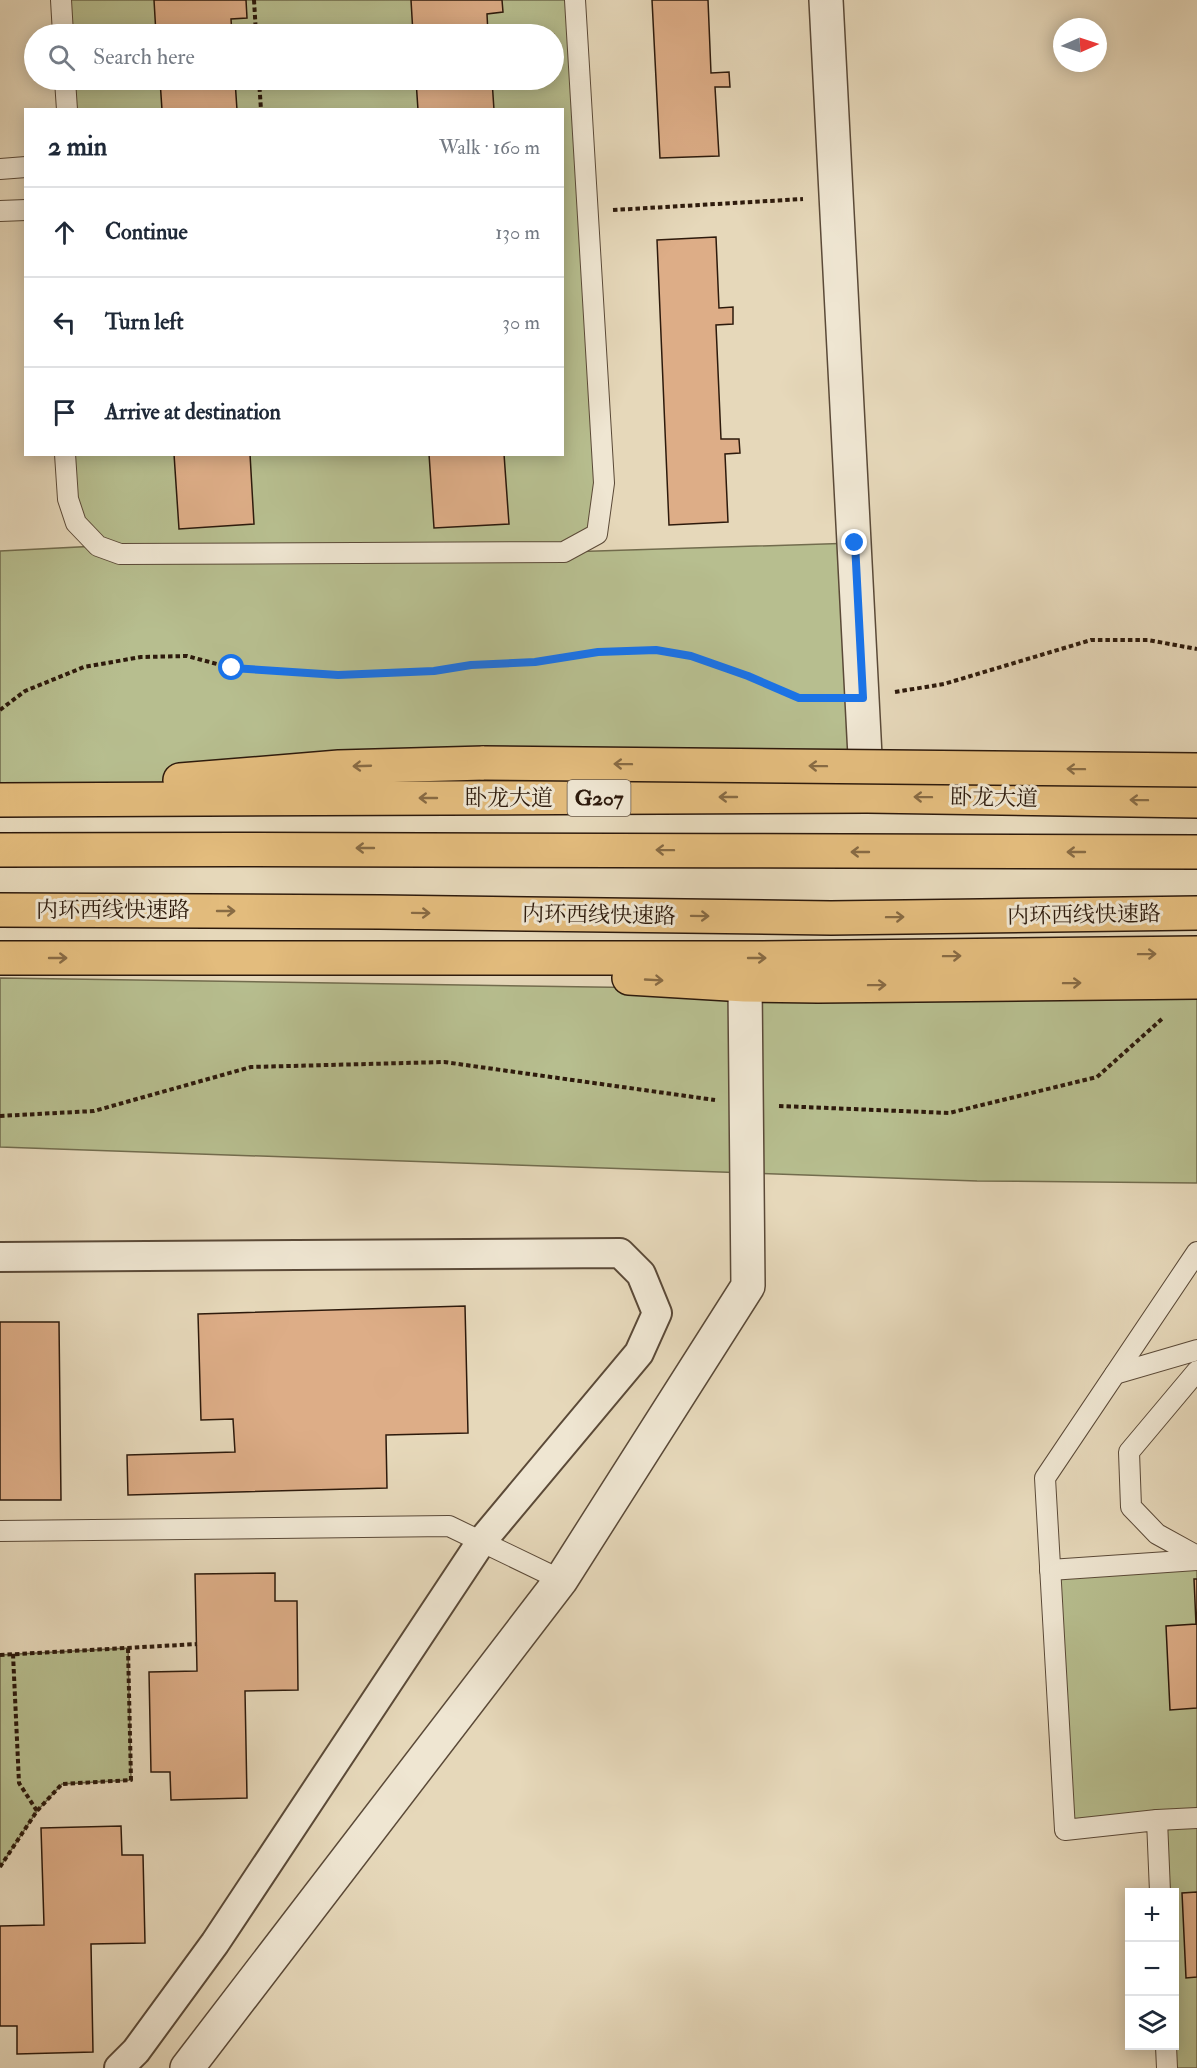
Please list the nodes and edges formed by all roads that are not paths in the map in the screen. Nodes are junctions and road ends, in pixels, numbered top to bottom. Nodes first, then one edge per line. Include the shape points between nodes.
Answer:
1 (61, 0) edge
2 (575, 0) edge
3 (826, 0) edge
4 (62, 24) edge
5 (66, 90) edge
6 (67, 108) edge
7 (24, 167) edge
8 (0, 169) edge
9 (24, 210) edge
10 (0, 211) edge
11 (65, 456) edge
12 (1197, 770) edge
13 (0, 795) edge
14 (867, 796) junction
15 (0, 800) edge
16 (1197, 801) edge
17 (0, 850) edge
18 (1197, 852) edge
19 (0, 910) edge
20 (1197, 913) edge
21 (1197, 953) edge
22 (0, 958) edge
23 (281, 958) junction
24 (1197, 982) edge
25 (745, 985) junction
26 (1197, 1252) edge
27 (0, 1257) edge
28 (1197, 1350) edge
29 (1197, 1371) edge
30 (1115, 1374) junction
31 (0, 1531) edge
32 (481, 1542) junction
33 (1197, 1556) edge
34 (1197, 1560) edge
35 (1050, 1570) junction
36 (561, 1580) junction
37 (1197, 1818) edge
38 (1157, 1820) junction
39 (1160, 1888) edge
40 (1166, 2050) edge
41 (119, 2068) edge
42 (187, 2068) edge
43 (1167, 2068) edge

1 - 4 lane
2 - 11 lane via 604,483 597,534 564,552 120,554 98,546 76,522 68,499
3 - 14 street
5 - 6 lane
7 - 8 lane
9 - 10 lane
12 -> 13 highway, bridge via 484,763 339,767
14 -> 15 highway, 卧龙大道 / G207
16 -> 14 highway, 卧龙大道 / G207
18 -> 17 highway
19 -> 20 highway, 内环西线快速路 via 831,918
23 -> 21 highway
22 -> 23 highway
23 -> 25 highway
25 -> 24 highway
25 - 36 street via 748,1286
26 - 30 lane
27 - 32 street via 620,1253 641,1274 657,1313 639,1353
28 - 30 lane
29 - 33 lane via 1129,1452 1131,1507 1157,1534
30 - 35 lane via 1045,1478
31 - 32 lane via 449,1526
32 - 36 lane
32 - 41 street via 215,1943
34 - 35 lane
35 - 38 lane via 1065,1830
36 - 42 street
37 - 38 lane
38 - 39 lane
40 - 43 lane

